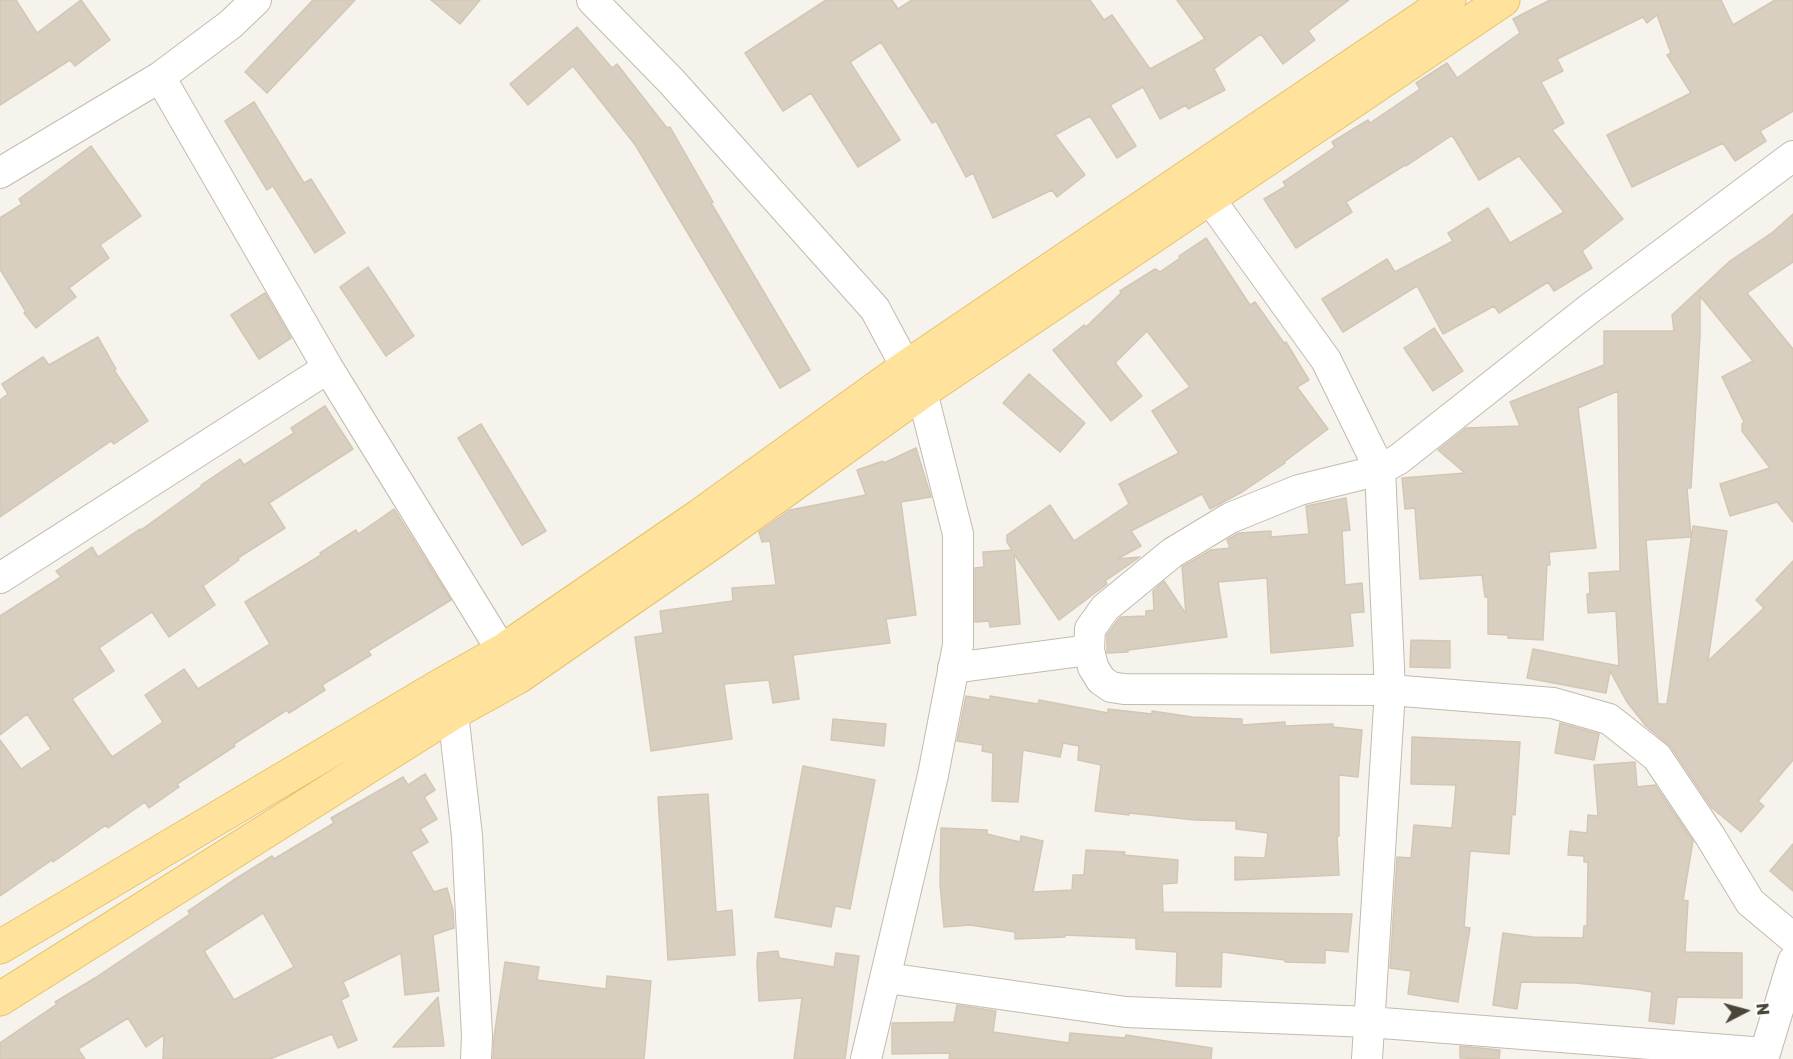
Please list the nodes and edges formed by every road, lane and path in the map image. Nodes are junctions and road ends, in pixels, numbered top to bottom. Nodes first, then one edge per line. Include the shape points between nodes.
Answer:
1 (256, 0) edge
2 (592, 0) edge
3 (1449, 0) edge
4 (1503, 0) edge
5 (160, 77) junction
6 (1793, 156) edge
7 (0, 173) edge
8 (1209, 198) junction
9 (328, 368) junction
10 (914, 380) junction
11 (1380, 470) junction
12 (0, 578) edge
13 (1089, 650) junction
14 (502, 651) junction
15 (954, 668) junction
16 (1390, 690) junction
17 (453, 713) junction
18 (1793, 938) edge
19 (0, 947) edge
20 (1793, 961) edge
21 (887, 978) junction
22 (0, 999) edge
23 (1370, 1022) junction
24 (476, 1059) edge
25 (866, 1059) edge
26 (1367, 1059) edge

1 - 5 street via 231,24
2 - 10 street via 672,82 875,309
3 - 10 main road
4 - 8 main road
5 - 7 street
5 - 9 street
6 - 11 street
8 - 10 main road
8 - 11 street via 1326,360
9 - 12 street
9 - 14 street
10 - 14 main road via 699,516
10 - 15 street via 958,534 958,645
10 - 17 main road via 716,540 518,677
11 - 13 street via 1299,490 1230,518 1172,553 1105,608 1090,629
11 - 16 street
13 - 15 street
13 - 16 street via 1101,680 1124,689
14 - 19 main road
15 - 21 street
16 - 18 street via 1553,703 1609,719 1658,758 1750,902
16 - 23 street
17 - 22 main road
17 - 24 street via 468,836
20 - 23 street via 1765,1053
21 - 23 street via 1126,1012
21 - 25 street
23 - 26 street

